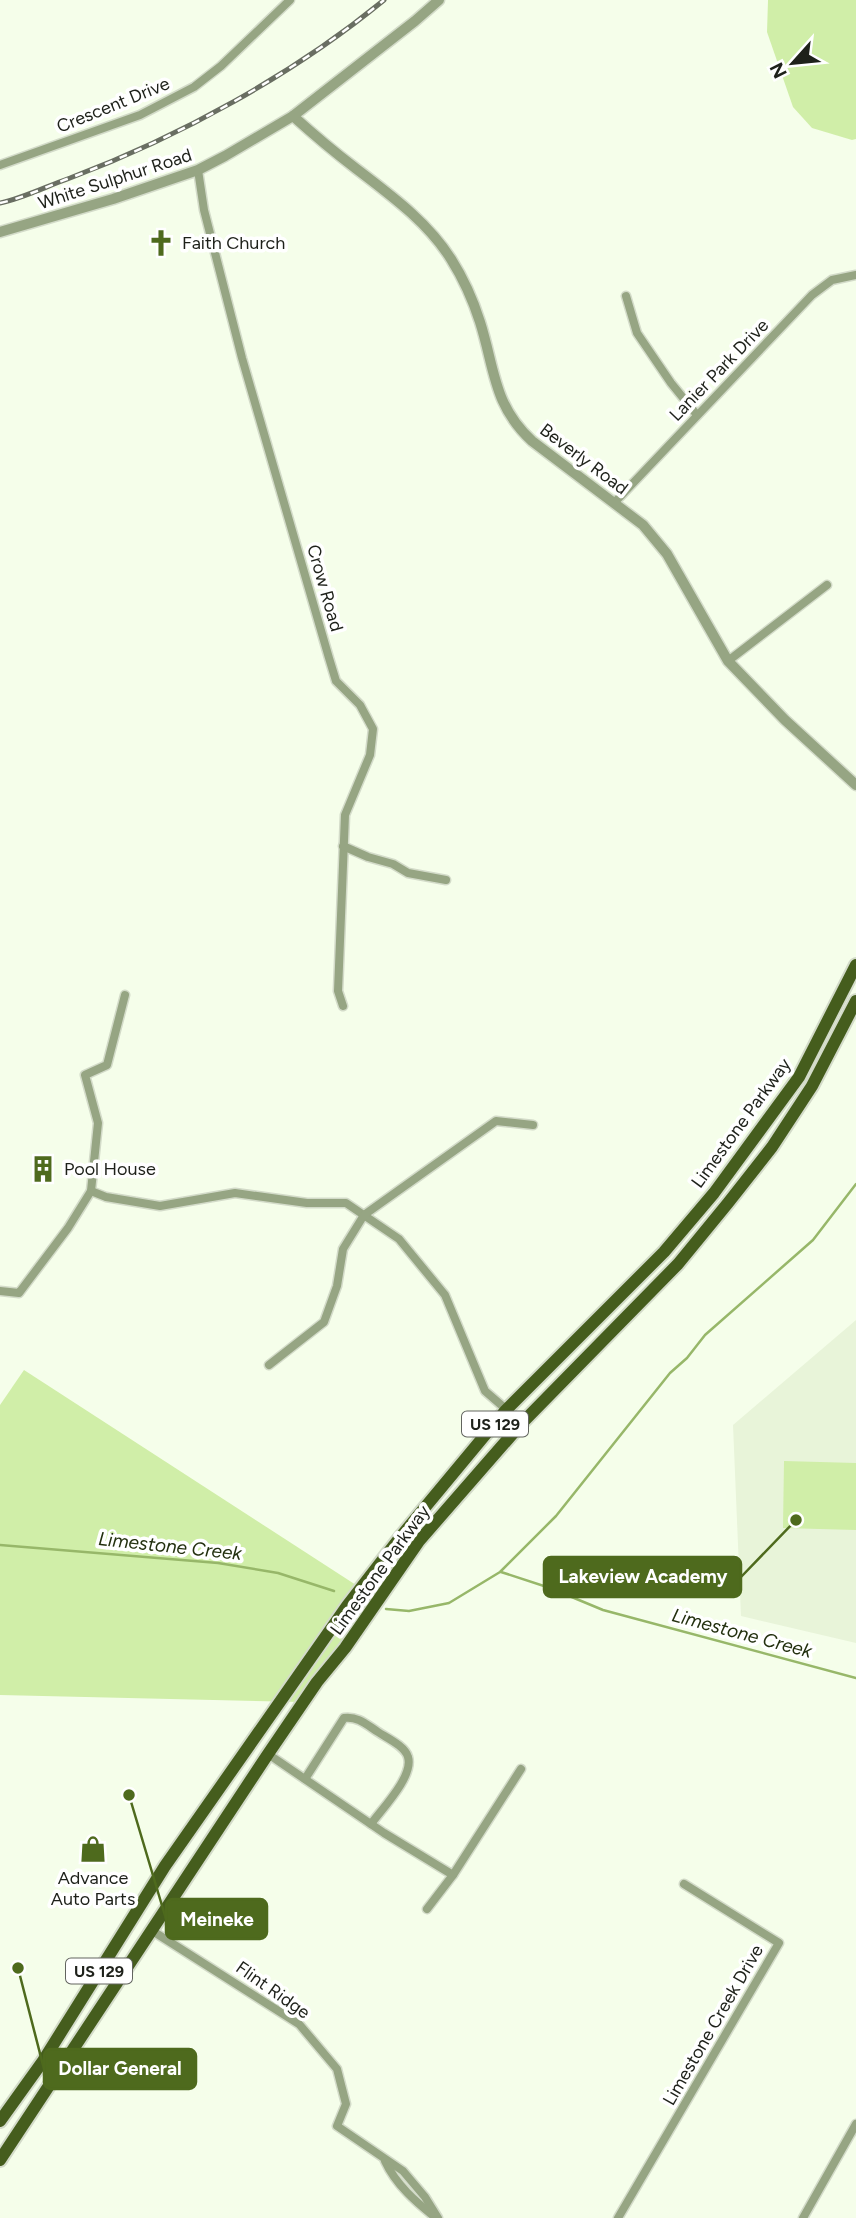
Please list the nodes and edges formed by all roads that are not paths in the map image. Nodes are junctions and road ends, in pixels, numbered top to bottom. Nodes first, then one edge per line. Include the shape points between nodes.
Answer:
1 (290, 0) edge
2 (439, 0) edge
3 (293, 116) junction
4 (0, 165) edge
5 (198, 170) junction
6 (0, 232) edge
7 (856, 275) edge
8 (626, 296) dead end
9 (697, 415) junction
10 (615, 502) junction
11 (827, 585) dead end
12 (728, 662) junction
13 (856, 785) edge
14 (343, 846) junction
15 (446, 880) dead end
16 (856, 965) edge
17 (125, 995) dead end
18 (856, 1002) edge
19 (343, 1006) dead end
20 (533, 1125) dead end
21 (91, 1191) junction
22 (364, 1215) junction
23 (0, 1291) edge
24 (269, 1365) dead end
25 (505, 1411) junction
26 (522, 1423) junction
27 (251, 1742) junction
28 (268, 1754) junction
29 (521, 1769) dead end
30 (305, 1779) junction
31 (371, 1824) junction
32 (453, 1875) junction
33 (684, 1884) dead end
34 (427, 1909) dead end
35 (151, 1930) junction
36 (4, 2115) edge
37 (25, 2122) junction
38 (856, 2124) edge
39 (0, 2160) edge
40 (385, 2161) junction
41 (411, 2180) junction
42 (403, 2188) junction
43 (437, 2218) edge
44 (618, 2218) edge
45 (803, 2218) edge

1 - 4 street, Crescent Drive via 194,87 140,115
2 - 3 street, White Sulphur Road
3 - 5 street, White Sulphur Road
3 - 10 street, Beverly Road via 436,237 470,297 494,378 517,427
5 - 6 street, White Sulphur Road
5 - 14 street, Crow Road via 242,358 329,659 336,681 360,705 373,729 370,755 345,815
7 - 9 street, Lanier Park Drive via 832,280 812,295
8 - 9 street via 637,333
9 - 10 street, Lanier Park Drive
10 - 12 street, Beverly Road via 643,525 667,554
11 - 12 street
12 - 13 street, Beverly Road
14 - 15 street via 408,873
14 - 19 street, Crow Road via 338,991
16 - 25 main road, Limestone Parkway / US 129 via 799,1077 714,1193 663,1252
17 - 21 street via 107,1065 85,1075 98,1123
18 - 26 main road, Limestone Parkway / US 129 via 812,1086 728,1203 678,1264
20 - 22 street via 496,1121
21 - 22 street via 160,1206 235,1194 346,1203
21 - 23 street via 19,1293
22 - 24 street via 343,1249 337,1286 324,1322
22 - 25 street via 399,1239 445,1295 485,1391
25 - 26 street
25 - 27 main road, Limestone Parkway / US 129 via 347,1606
26 - 28 main road, Limestone Parkway / US 129 via 419,1541
27 - 28 main road
27 - 36 main road, Limestone Parkway / US 129
28 - 30 street
28 - 35 main road, Limestone Parkway / US 129
29 - 32 street
30 - 31 street
30 - 31 street via 344,1718 358,1718 408,1756 405,1779
31 - 32 street
32 - 34 street
33 - 44 street, Limestone Creek Drive via 779,1943
35 - 37 main road, Limestone Parkway / US 129
35 - 40 street, Flint Ridge via 299,2024 337,2069 346,2104 337,2126
36 - 37 main road
37 - 39 main road, Limestone Parkway / US 129
38 - 45 street
40 - 41 street, Flint Ridge
40 - 42 street, Flint Ridge
41 - 42 street
41 - 43 street, Flint Ridge
42 - 43 street, Flint Ridge

